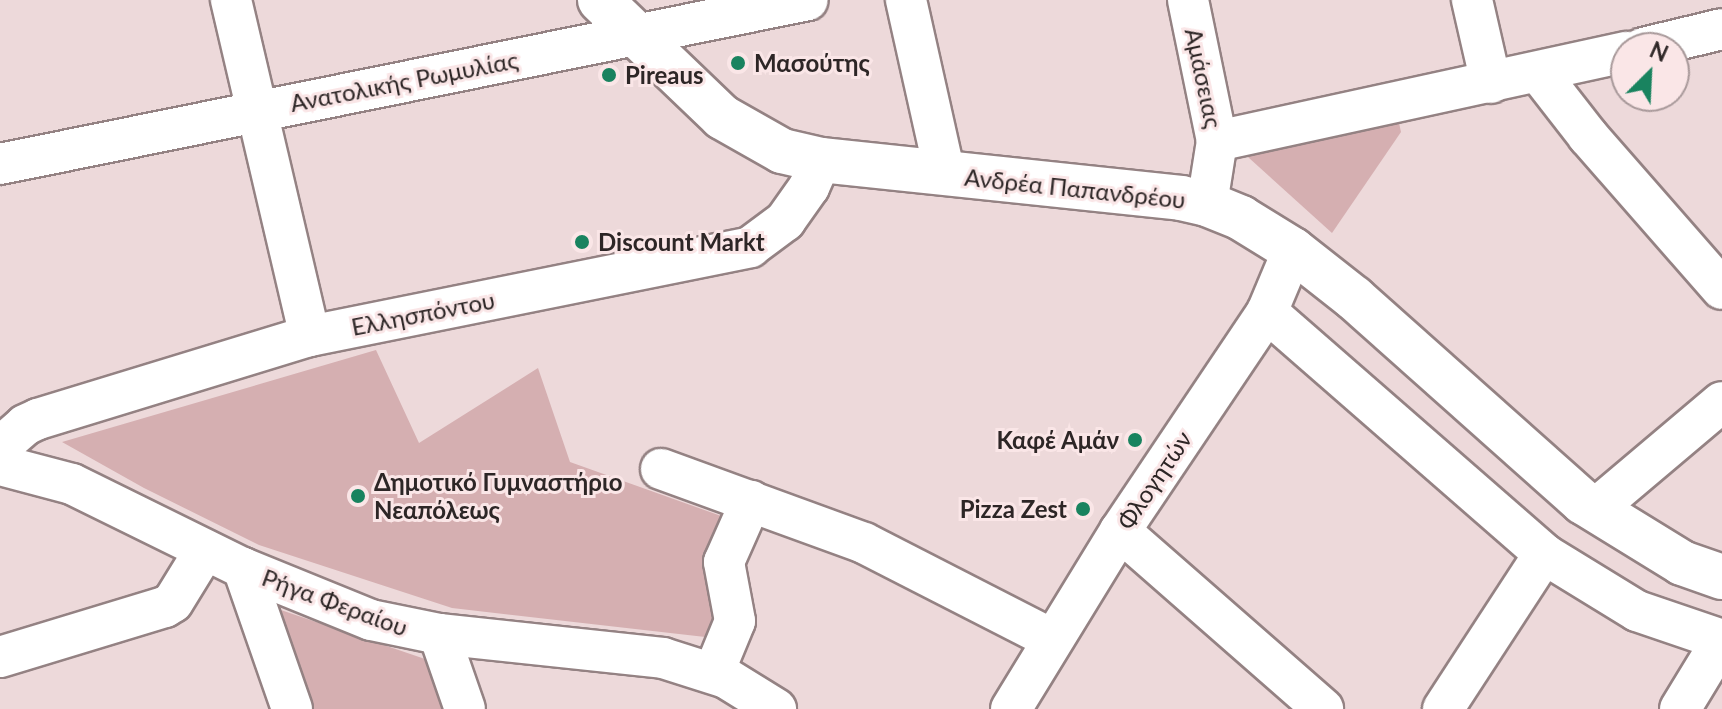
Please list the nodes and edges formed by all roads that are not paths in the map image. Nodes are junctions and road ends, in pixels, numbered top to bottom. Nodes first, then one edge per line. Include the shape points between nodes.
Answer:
1 (231, 0) edge
2 (600, 0) edge
3 (808, 0) edge
4 (906, 0) edge
5 (1188, 0) edge
6 (1472, 0) edge
7 (1722, 29) edge
8 (636, 34) junction
9 (1690, 37) edge
10 (1610, 56) edge
11 (1539, 73) junction
12 (1491, 83) junction
13 (256, 110) junction
14 (1217, 141) junction
15 (821, 160) junction
16 (0, 164) edge
17 (945, 174) junction
18 (1207, 204) junction
19 (1293, 250) junction
20 (1722, 289) edge
21 (1267, 312) junction
22 (310, 336) junction
23 (1722, 402) edge
24 (0, 447) edge
25 (0, 465) edge
26 (661, 469) dead end
27 (751, 501) junction
28 (1594, 510) junction
29 (1120, 531) junction
30 (205, 550) junction
31 (1544, 554) junction
32 (243, 568) junction
33 (1722, 577) edge
34 (439, 634) junction
35 (1052, 639) junction
36 (1722, 640) edge
37 (0, 657) edge
38 (714, 672) junction
39 (292, 709) edge
40 (465, 709) edge
41 (776, 709) edge
42 (1011, 709) edge
43 (1323, 709) edge
44 (1443, 709) edge
45 (1680, 709) edge

1 - 13 street
2 - 8 main road, Ανδρέα Παπανδρέου
3 - 8 street, Ανατολικής Ρωμυλίας
4 - 17 street
5 - 14 street, Αμάσειας
6 - 12 street
7 - 9 street
8 - 13 street, Ανατολικής Ρωμυλίας
8 - 15 main road, Ανδρέα Παπανδρέου via 734,125 782,151
10 - 11 street
11 - 12 street
11 - 20 street
12 - 14 street
13 - 16 street, Ανατολικής Ρωμυλίας
13 - 22 street
14 - 18 street, Αμάσειας
15 - 17 main road, Ανδρέα Παπανδρέου
15 - 22 street, Ελλησπόντου via 785,221 750,247
17 - 18 main road, Ανδρέα Παπανδρέου
18 - 19 main road, Ανδρέα Παπανδρέου
19 - 21 street, Φλογητών
19 - 28 main road, Ανδρέα Παπανδρέου
21 - 29 street, Φλογητών
21 - 31 street
22 - 24 street, Ελλησπόντου via 38,419
23 - 28 street
25 - 30 street, Ρήγα Φεραίου via 72,484
26 - 27 street
27 - 35 street via 864,543
27 - 38 street via 724,562 735,621
28 - 33 main road, Ανδρέα Παπανδρέου via 1682,563
29 - 35 street, Φλογητών
29 - 43 street
30 - 32 street, Ρήγα Φεραίου
30 - 37 street via 165,607
31 - 36 street via 1637,611
31 - 44 street
32 - 34 street, Ρήγα Φεραίου via 371,620
32 - 39 street
34 - 38 street, Ρήγα Φεραίου via 648,655
34 - 40 street
35 - 42 street, Φλογητών
36 - 45 street
38 - 41 street, Ρήγα Φεραίου

